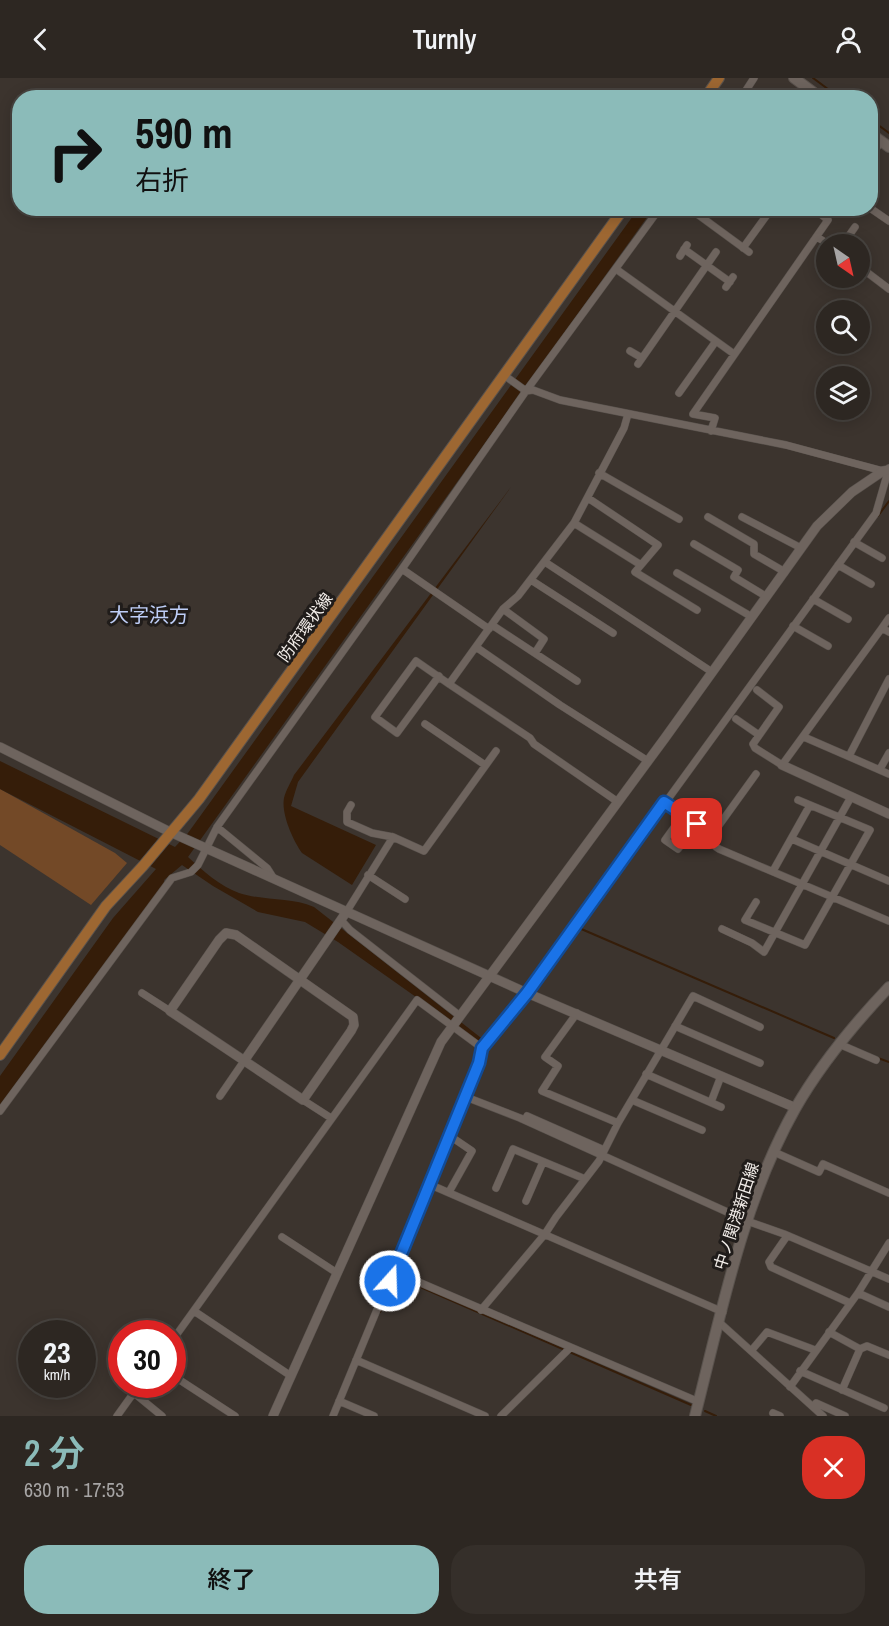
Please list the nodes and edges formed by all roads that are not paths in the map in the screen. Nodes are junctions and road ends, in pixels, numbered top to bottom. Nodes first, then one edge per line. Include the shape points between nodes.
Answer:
1 (794, 78) edge
2 (810, 90) edge
3 (618, 216) edge
4 (654, 216) edge
5 (700, 216) edge
6 (766, 216) edge
7 (823, 216) edge
8 (855, 227) dead end
9 (819, 234) edge
10 (850, 234) edge
11 (816, 238) edge
12 (684, 250) dead end
13 (716, 252) dead end
14 (707, 265) junction
15 (616, 269) junction
16 (870, 275) edge
17 (730, 282) dead end
18 (889, 289) edge
19 (675, 311) junction
20 (716, 341) junction
21 (630, 351) dead end
22 (734, 354) junction
23 (505, 377) junction
24 (526, 391) junction
25 (679, 393) dead end
26 (628, 414) junction
27 (711, 431) junction
28 (887, 469) edge
29 (599, 473) junction
30 (588, 498) junction
31 (742, 517) dead end
32 (708, 518) dead end
33 (679, 519) dead end
34 (574, 523) junction
35 (854, 542) junction
36 (694, 544) dead end
37 (801, 548) junction
38 (882, 558) dead end
39 (545, 562) junction
40 (641, 565) junction
41 (838, 565) junction
42 (402, 569) junction
43 (784, 572) junction
44 (677, 573) dead end
45 (531, 580) junction
46 (871, 584) dead end
47 (767, 597) junction
48 (813, 599) junction
49 (503, 609) junction
50 (697, 610) dead end
51 (752, 617) junction
52 (889, 618) edge
53 (848, 619) dead end
54 (793, 626) junction
55 (490, 627) junction
56 (885, 630) edge
57 (613, 633) dead end
58 (828, 646) dead end
59 (476, 647) junction
60 (535, 653) junction
61 (712, 672) junction
62 (439, 676) junction
63 (889, 679) edge
64 (577, 681) dead end
65 (449, 684) junction
66 (757, 690) dead end
67 (736, 719) dead end
68 (424, 724) dead end
69 (759, 735) junction
70 (804, 737) junction
71 (0, 747) edge
72 (496, 751) dead end
73 (889, 753) edge
74 (849, 756) junction
75 (648, 761) junction
76 (485, 765) junction
77 (782, 765) junction
78 (880, 769) junction
79 (756, 774) dead end
80 (889, 774) edge
81 (852, 796) junction
82 (798, 800) dead end
83 (618, 802) junction
84 (664, 802) junction
85 (351, 805) dead end
86 (810, 805) junction
87 (889, 814) edge
88 (683, 815) junction
89 (841, 817) junction
90 (697, 824) junction
91 (217, 827) junction
92 (712, 835) junction
93 (167, 836) junction
94 (393, 837) junction
95 (792, 839) junction
96 (205, 848) junction
97 (821, 852) junction
98 (851, 865) junction
99 (773, 871) junction
100 (889, 871) edge
101 (368, 875) junction
102 (274, 879) junction
103 (887, 880) edge
104 (802, 884) junction
105 (832, 897) junction
106 (405, 899) dead end
107 (756, 902) dead end
108 (342, 918) junction
109 (889, 921) edge
110 (722, 929) dead end
111 (775, 932) junction
112 (490, 976) junction
113 (300, 979) junction
114 (889, 987) edge
115 (142, 993) dead end
116 (527, 993) junction
117 (170, 1011) junction
118 (577, 1013) junction
119 (457, 1019) junction
120 (675, 1026) junction
121 (760, 1027) dead end
122 (839, 1044) junction
123 (482, 1048) junction
124 (661, 1050) junction
125 (0, 1055) edge
126 (876, 1060) dead end
127 (244, 1061) junction
128 (760, 1063) dead end
129 (646, 1074) junction
130 (721, 1076) junction
131 (220, 1096) dead end
132 (465, 1096) junction
133 (303, 1100) junction
134 (632, 1100) junction
135 (711, 1102) junction
136 (721, 1107) dead end
137 (796, 1108) junction
138 (0, 1111) edge
139 (524, 1115) dead end
140 (331, 1118) junction
141 (618, 1124) junction
142 (702, 1130) dead end
143 (450, 1136) junction
144 (774, 1152) junction
145 (602, 1153) junction
146 (543, 1162) junction
147 (585, 1179) junction
148 (431, 1185) junction
149 (496, 1188) dead end
150 (449, 1192) junction
151 (889, 1193) edge
152 (526, 1201) dead end
153 (747, 1221) junction
154 (544, 1234) junction
155 (787, 1236) junction
156 (282, 1237) dead end
157 (889, 1243) edge
158 (886, 1256) edge
159 (393, 1271) junction
160 (872, 1271) junction
161 (337, 1273) junction
162 (889, 1279) edge
163 (858, 1293) junction
164 (850, 1303) junction
165 (889, 1307) edge
166 (481, 1310) junction
167 (194, 1311) junction
168 (721, 1318) junction
169 (186, 1322) edge
170 (829, 1332) junction
171 (570, 1348) junction
172 (860, 1349) junction
173 (815, 1350) junction
174 (751, 1351) junction
175 (889, 1355) edge
176 (356, 1360) junction
177 (800, 1371) junction
178 (291, 1376) junction
179 (186, 1384) edge
180 (790, 1387) junction
181 (842, 1390) junction
182 (130, 1398) edge
183 (140, 1398) edge
184 (339, 1401) junction
185 (699, 1402) junction
186 (813, 1407) junction
187 (884, 1408) dead end
188 (117, 1416) edge
189 (162, 1416) edge
190 (235, 1416) edge
191 (273, 1416) edge
192 (333, 1416) edge
193 (374, 1416) edge
194 (485, 1416) edge
195 (501, 1416) edge
196 (695, 1416) edge
197 (822, 1416) edge
198 (845, 1416) edge

1 - 2 main road
3 - 23 main road, 防府環状線
4 - 15 street
5 - 6 street via 746,250
7 - 9 street via 828,220
8 - 10 street
11 - 22 street
12 - 14 street
13 - 14 street
14 - 17 street
14 - 19 street
15 - 19 street
15 - 24 street
16 - 18 street
19 - 20 street
19 - 21 street via 640,361
20 - 22 street
20 - 25 street
22 - 27 street via 693,414 715,418
23 - 24 street
23 - 93 main road, 防府環状線 via 199,800
24 - 26 street
24 - 42 street
26 - 27 street
26 - 29 street
27 - 28 street
28 - 35 street via 876,513
28 - 37 street via 831,511
29 - 30 street
29 - 33 street
30 - 34 street
30 - 40 street via 658,545
31 - 37 street
32 - 43 street via 754,544 754,554
34 - 39 street
34 - 40 street
35 - 38 street
35 - 41 street
36 - 47 street via 738,570 734,577
37 - 43 street
39 - 45 street
39 - 61 street
40 - 50 street via 636,572
41 - 46 street
41 - 48 street
42 - 55 street
42 - 91 street
43 - 47 street
44 - 51 street
45 - 49 street
45 - 57 street
47 - 51 street
48 - 53 street
48 - 54 street
49 - 55 street
49 - 60 street via 544,639
51 - 61 street
52 - 56 street
54 - 58 street
54 - 84 street
55 - 59 street
55 - 60 street
56 - 70 street
59 - 65 street
59 - 75 street
60 - 64 street
61 - 75 street
62 - 62 street via 416,661 375,717 397,733
62 - 65 street
63 - 74 street
65 - 83 street
66 - 69 street via 779,707
67 - 69 street
68 - 76 street
69 - 77 street via 753,744 755,748
70 - 74 street
70 - 77 street
71 - 93 street
72 - 76 street
73 - 78 street
74 - 78 street
75 - 83 street
76 - 94 street via 424,850
77 - 81 street
78 - 80 street
79 - 92 street
81 - 87 street
81 - 89 street
82 - 86 street
83 - 112 street
84 - 88 street
84 - 116 street
85 - 94 street via 347,822
86 - 89 street
86 - 95 street
88 - 90 street
88 - 90 street via 665,840 678,849
89 - 97 street
89 - 98 street via 870,830
90 - 92 street
91 - 96 street
91 - 102 street via 267,868
92 - 99 street via 719,849
93 - 96 street
93 - 125 main road, 防府環状線 via 106,906
94 - 101 street
95 - 97 street
95 - 99 street
96 - 102 street
96 - 138 street via 191,872 172,878
97 - 98 street
97 - 104 street
98 - 103 street
98 - 105 street
99 - 104 street
100 - 103 street
101 - 106 street
101 - 108 street
102 - 108 street
104 - 105 street
104 - 111 street
105 - 109 street
105 - 111 street via 805,945
107 - 111 street via 746,920
108 - 112 street
108 - 113 street
108 - 119 street via 350,930
110 - 111 street via 764,952
112 - 116 street
112 - 119 street
113 - 117 street via 236,935 226,933
113 - 127 street
113 - 133 street via 350,1013 354,1021
114 - 122 main road, 中ノ関港新田線
115 - 117 street
116 - 118 street
116 - 123 street
117 - 127 street
118 - 124 street
118 - 141 street via 545,1057 558,1066 542,1091
119 - 123 street
119 - 140 street via 417,1000
119 - 161 street via 430,1063
120 - 121 street via 693,996
120 - 124 street
120 - 128 street
122 - 126 street
122 - 137 main road, 中ノ関港新田線
123 - 132 street
124 - 129 street
124 - 130 street
127 - 131 street
127 - 133 street
129 - 134 street
129 - 135 street
130 - 135 street
130 - 137 street
132 - 143 street
132 - 145 street
133 - 140 street
134 - 141 street
134 - 142 street
135 - 136 street
137 - 144 main road, 中ノ関港新田線
139 - 145 street
140 - 167 street
141 - 145 street
143 - 148 street
143 - 150 street via 472,1152
144 - 151 street via 819,1172 823,1164
144 - 153 main road, 中ノ関港新田線
145 - 147 street
145 - 153 street
146 - 147 street
146 - 149 street via 513,1149
146 - 152 street
147 - 154 street
148 - 150 street
148 - 159 street
150 - 154 street
153 - 155 street
153 - 168 main road, 中ノ関港新田線
154 - 166 street
154 - 168 street
155 - 160 street
155 - 164 street via 769,1262 771,1267
156 - 161 street
157 - 158 street
158 - 160 street
159 - 166 street
159 - 176 street
160 - 162 street
160 - 163 street
161 - 178 street
163 - 164 street
163 - 165 street
164 - 170 street
166 - 171 street
167 - 169 street
167 - 178 street
168 - 174 street
168 - 185 main road, 中ノ関港新田線
170 - 172 street
170 - 173 street
171 - 185 street
171 - 195 street
172 - 175 street via 867,1346
172 - 181 street
173 - 174 street via 767,1332
173 - 177 street
174 - 180 street
176 - 184 street
176 - 194 street
177 - 180 street
177 - 181 street
178 - 191 street
179 - 190 street
180 - 186 street
181 - 187 street
182 - 188 street
183 - 189 street
184 - 192 street
184 - 193 street
185 - 196 main road, 中ノ関港新田線
186 - 197 street
186 - 198 street via 816,1403

